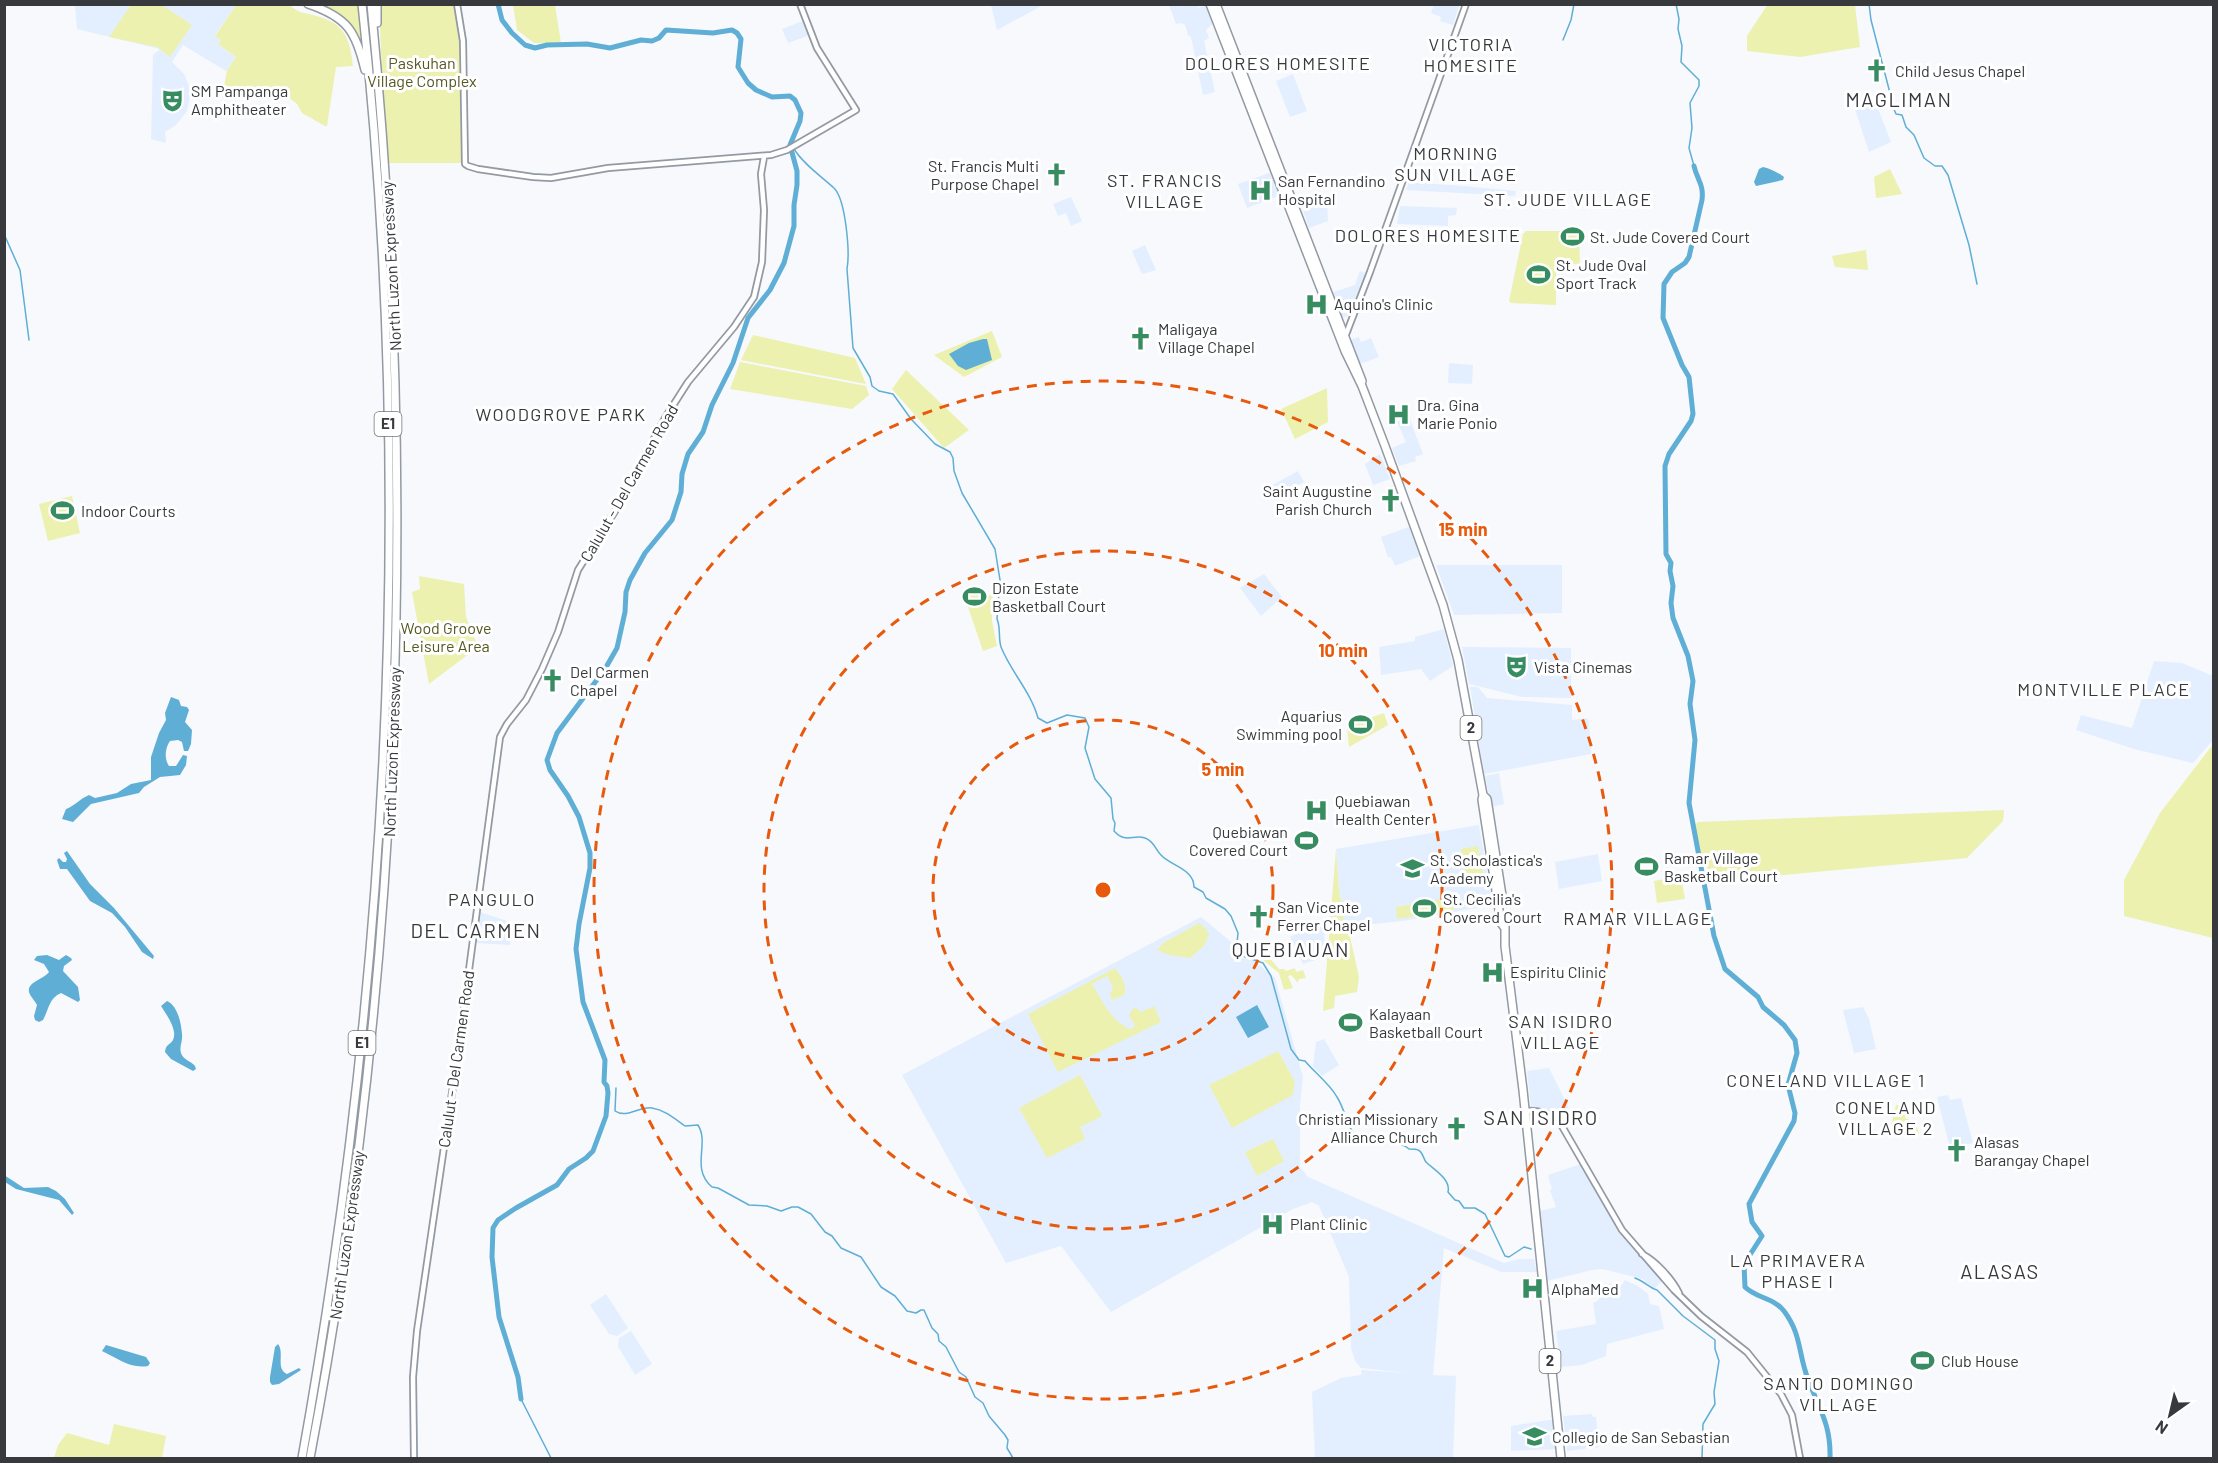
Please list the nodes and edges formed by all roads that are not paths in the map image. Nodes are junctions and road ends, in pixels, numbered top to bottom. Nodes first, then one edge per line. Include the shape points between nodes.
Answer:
1 (308, 4) edge
2 (362, 4) edge
3 (371, 4) edge
4 (377, 4) edge
5 (457, 4) edge
6 (800, 4) edge
7 (1210, 4) edge
8 (1216, 4) edge
9 (1466, 4) edge
10 (379, 85) junction
11 (371, 92) junction
12 (764, 157) junction
13 (1343, 337) junction
14 (1524, 1111) junction
15 (302, 1458) edge
16 (310, 1458) edge
17 (414, 1458) edge
18 (1561, 1458) edge
19 (1800, 1458) edge

1 - 11 highway via 336,15 349,28 360,50
2 - 11 highway, North Luzon Expressway / E1
3 - 10 highway, North Luzon Expressway / E1
4 - 10 highway
5 - 12 main road via 463,41 468,166 543,178 616,167
6 - 12 main road via 817,48 856,110 795,146
7 - 13 highway, 2
8 - 13 highway, 2
9 - 13 main road
10 - 16 highway, North Luzon Expressway / E1 via 395,337 398,512 387,862 358,1153
11 - 15 highway, North Luzon Expressway / E1 via 388,417 389,597 384,751 359,1071 337,1249
12 - 17 main road, Calulut - Del Carmen Road via 762,262 754,297 664,418 617,508 578,570 542,669 500,737 417,1331 412,1377
13 - 14 highway, 2 via 1359,370 1447,616 1458,660 1504,927
14 - 18 highway, 2
14 - 19 main road via 1539,1111 1559,1121 1622,1230 1682,1298 1747,1352 1781,1394 1792,1415

